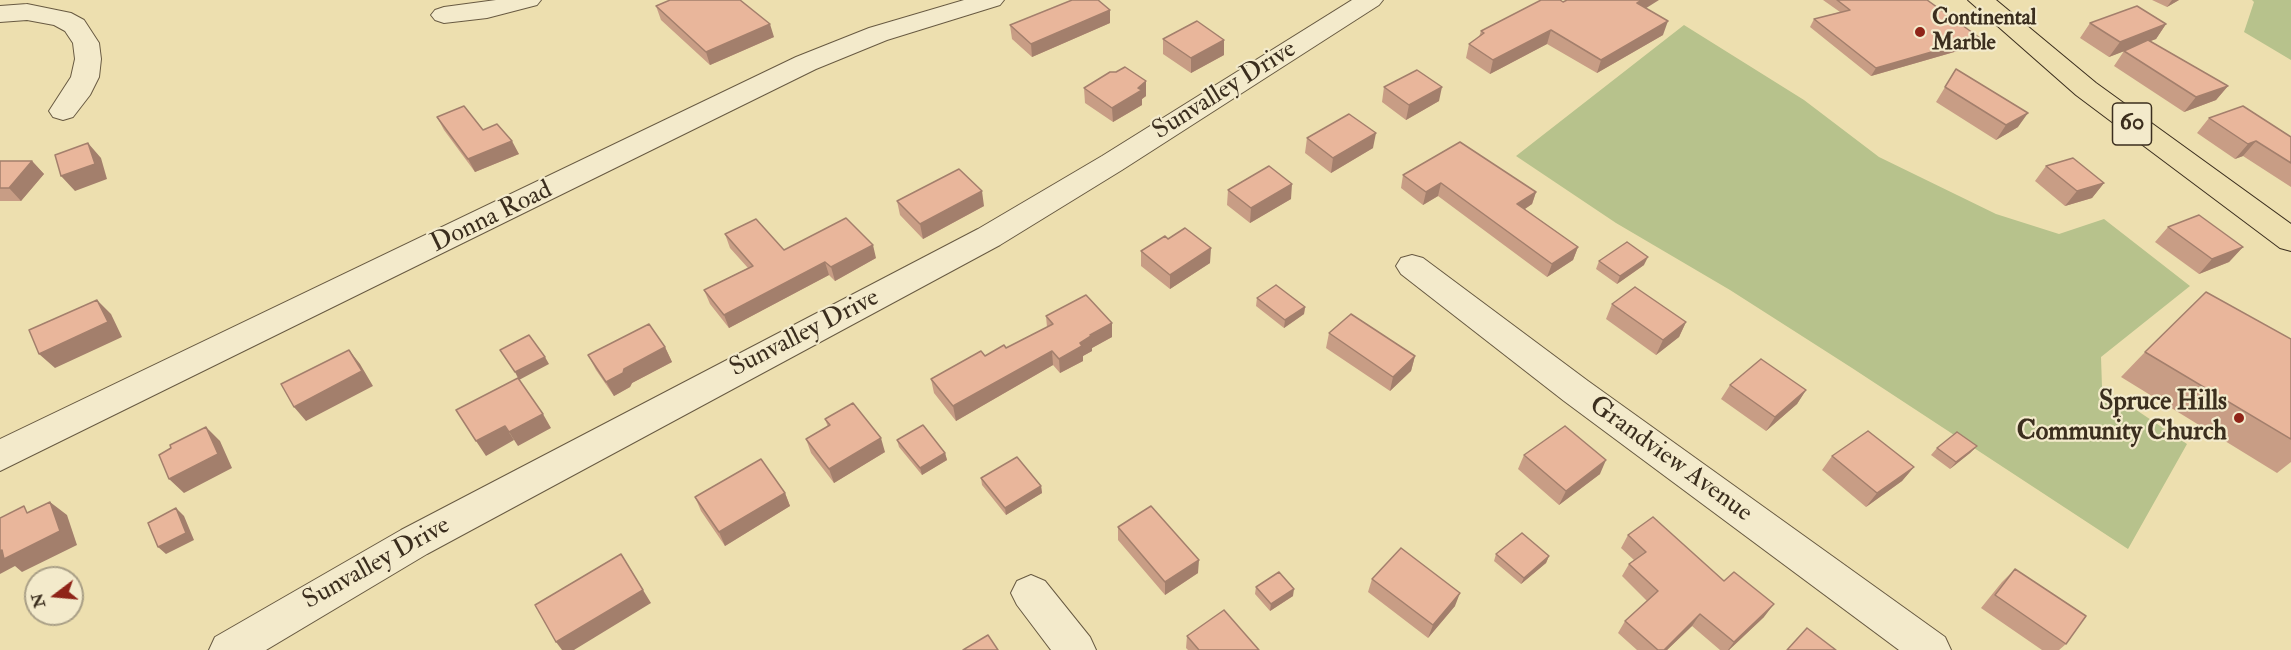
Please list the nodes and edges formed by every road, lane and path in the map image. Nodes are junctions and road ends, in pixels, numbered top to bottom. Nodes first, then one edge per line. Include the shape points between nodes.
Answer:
1 (528, 0) edge
2 (991, 0) edge
3 (1370, 0) edge
4 (1981, 0) edge
5 (0, 14) edge
6 (444, 15) dead end
7 (63, 111) dead end
8 (2291, 240) edge
9 (1412, 266) dead end
10 (0, 456) edge
11 (1031, 593) dead end
12 (229, 650) edge
13 (1076, 650) edge
14 (1931, 650) edge

1 - 6 street
2 - 10 street, Donna Road via 878,34 806,63
3 - 12 street, Sunvalley Drive via 989,237 414,542
4 - 8 main road, 60 via 2086,89
5 - 7 street via 27,12 62,19 75,26 86,43 88,58 85,77
9 - 14 street, Grandview Avenue
11 - 13 street

